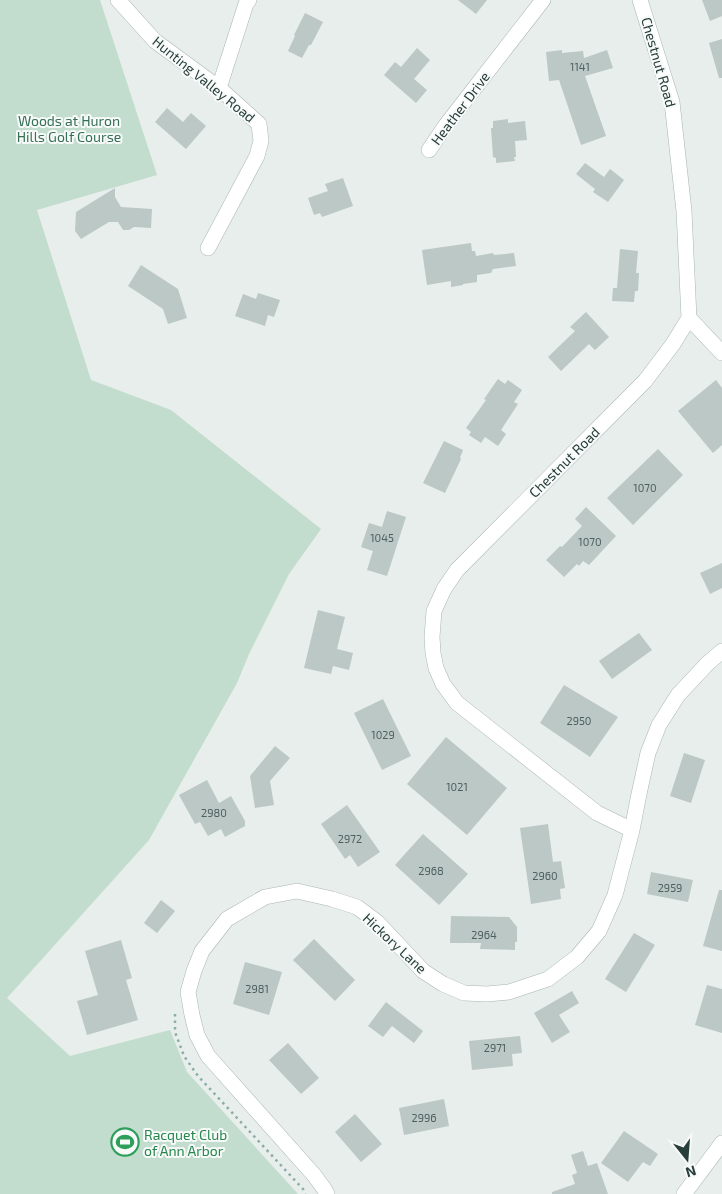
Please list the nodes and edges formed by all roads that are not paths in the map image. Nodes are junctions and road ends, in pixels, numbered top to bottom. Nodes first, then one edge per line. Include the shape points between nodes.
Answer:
1 (118, 0) edge
2 (249, 0) edge
3 (543, 0) edge
4 (640, 0) edge
5 (219, 88) junction
6 (429, 150) dead end
7 (208, 248) dead end
8 (689, 318) junction
9 (722, 353) edge
10 (722, 651) edge
11 (632, 830) junction
12 (722, 1143) edge
13 (327, 1194) edge
14 (684, 1194) edge

1 - 5 street, Hunting Valley Road via 155,41
2 - 5 street
3 - 6 street, Heather Drive
4 - 8 street, Chestnut Road via 672,102 684,211
5 - 7 street, Hunting Valley Road via 259,124 261,141 257,156
8 - 9 street
8 - 11 street, Chestnut Road via 645,381 457,570 434,611 432,637 436,668 457,703 596,813
10 - 11 street, Hickory Lane via 678,695 658,725 648,753
11 - 13 street, Hickory Lane via 615,895 600,931 577,957 548,978 509,992 464,993 443,984 423,971 370,917 356,907 332,898 297,891 265,897 227,919 202,951 188,992 197,1036 208,1056 314,1175
12 - 14 street

